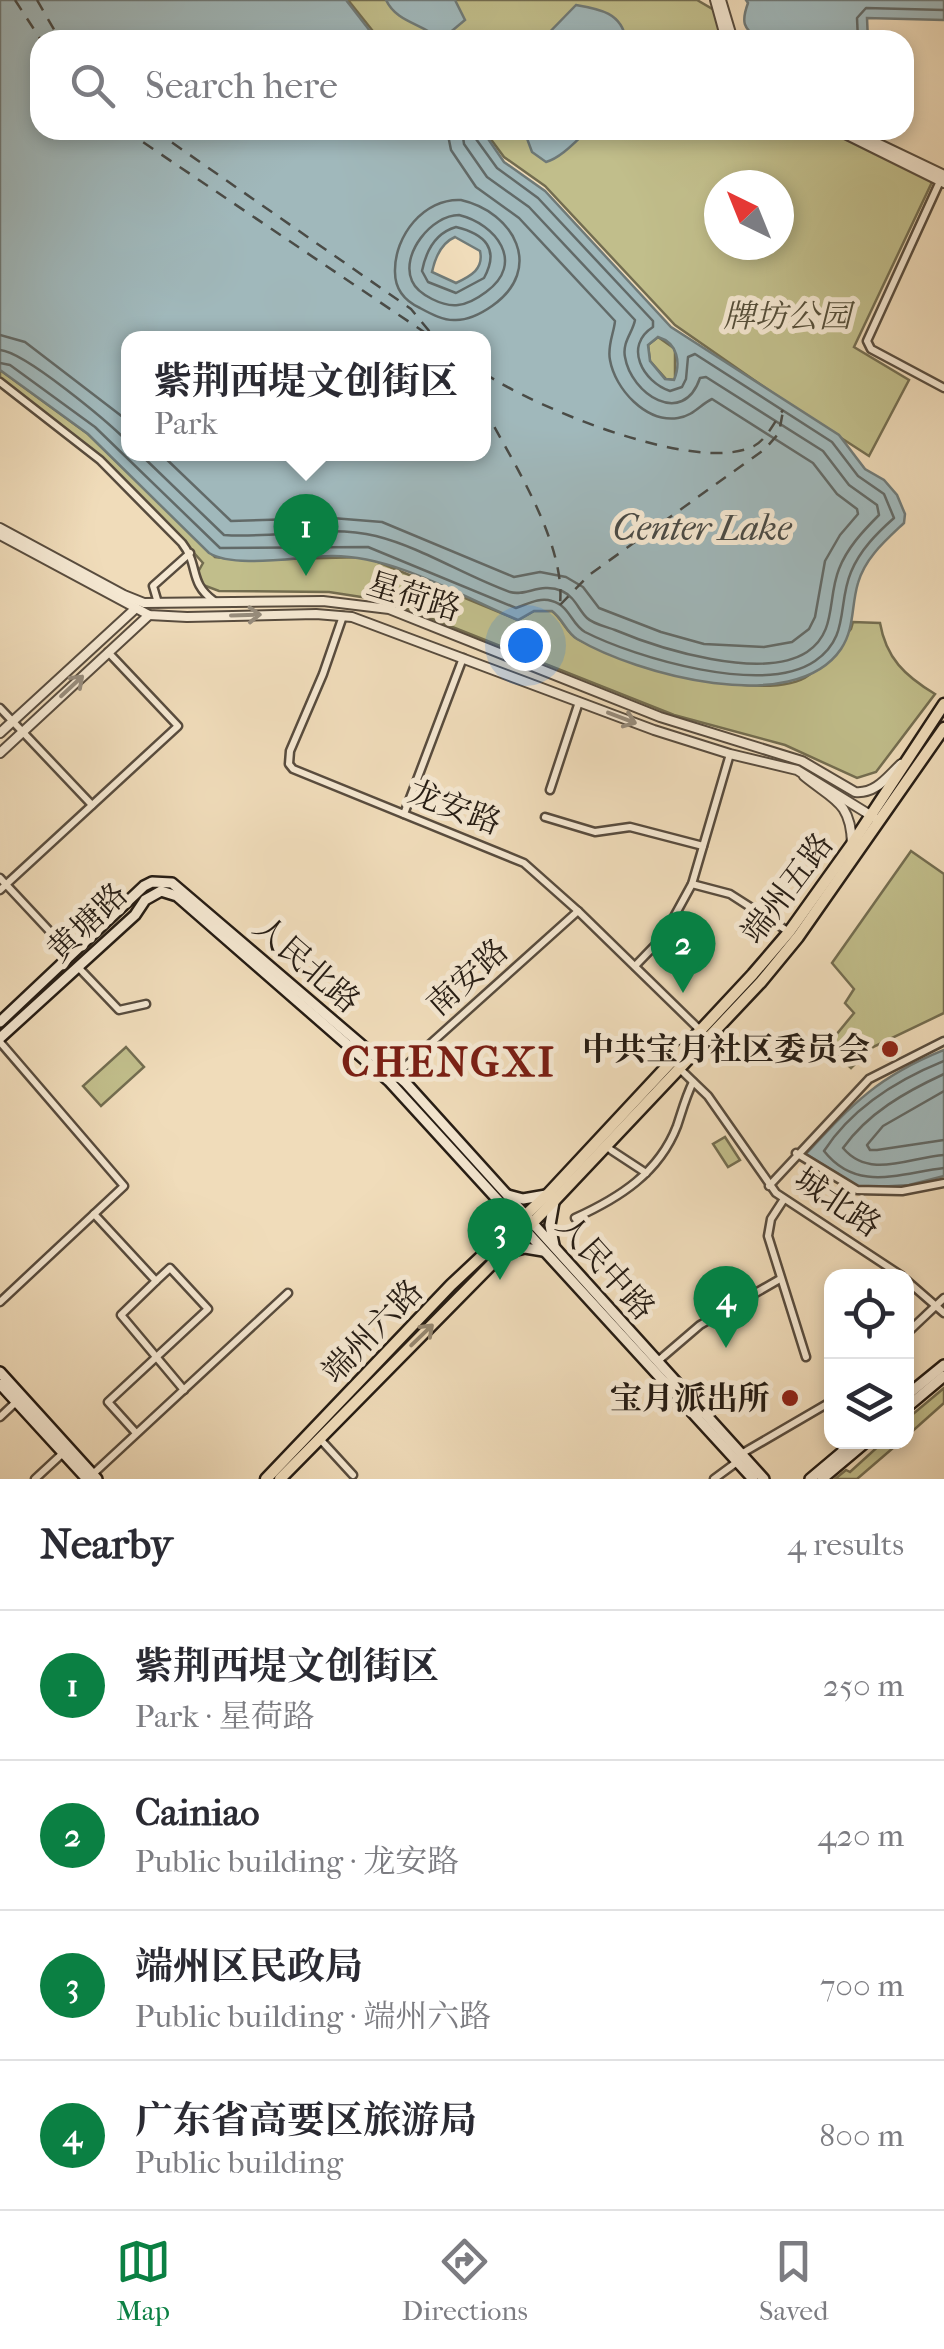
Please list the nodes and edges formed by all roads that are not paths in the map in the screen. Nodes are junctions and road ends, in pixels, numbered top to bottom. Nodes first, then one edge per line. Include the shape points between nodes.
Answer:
1 (718, 2) edge
2 (727, 30) edge
3 (860, 140) edge
4 (870, 140) edge
5 (943, 177) edge
6 (0, 382) edge
7 (944, 388) edge
8 (0, 531) edge
9 (190, 553) junction
10 (144, 603) junction
11 (158, 603) junction
12 (186, 604) junction
13 (217, 604) junction
14 (134, 610) junction
15 (148, 615) junction
16 (342, 616) junction
17 (187, 618) junction
18 (123, 620) junction
19 (423, 622) junction
20 (133, 629) junction
21 (416, 640) junction
22 (108, 652) junction
23 (463, 658) junction
24 (518, 658) junction
25 (511, 676) junction
26 (579, 702) junction
27 (944, 704) edge
28 (0, 708) edge
29 (12, 722) junction
30 (944, 728) edge
31 (22, 732) junction
32 (0, 733) edge
33 (0, 752) edge
34 (730, 754) junction
35 (908, 757) junction
36 (796, 770) junction
37 (550, 790) dead end
38 (92, 806) junction
39 (404, 814) junction
40 (545, 818) dead end
41 (875, 818) junction
42 (852, 844) junction
43 (703, 846) junction
44 (0, 878) edge
45 (692, 884) junction
46 (3, 887) edge
47 (168, 892) joint
48 (126, 905) joint
49 (578, 910) junction
50 (789, 932) junction
51 (71, 954) junction
52 (77, 966) junction
53 (635, 966) junction
54 (146, 1004) dead end
55 (0, 1022) edge
56 (707, 1038) junction
57 (0, 1040) edge
58 (944, 1041) edge
59 (679, 1068) junction
60 (393, 1077) junction
61 (693, 1082) junction
62 (611, 1150) dead end
63 (796, 1153) junction
64 (646, 1174) junction
65 (944, 1183) edge
66 (769, 1186) junction
67 (551, 1197) junction
68 (503, 1199) junction
69 (784, 1200) junction
70 (94, 1214) junction
71 (575, 1218) dead end
72 (525, 1223) junction
73 (498, 1240) junction
74 (550, 1250) junction
75 (502, 1254) junction
76 (891, 1269) edge
77 (780, 1279) junction
78 (156, 1281) junction
79 (914, 1286) edge
80 (288, 1293) dead end
81 (944, 1298) edge
82 (0, 1302) edge
83 (937, 1304) junction
84 (944, 1312) edge
85 (914, 1326) edge
86 (157, 1357) junction
87 (806, 1357) dead end
88 (658, 1362) junction
89 (944, 1365) edge
90 (0, 1372) edge
91 (944, 1376) edge
92 (0, 1384) edge
93 (914, 1389) edge
94 (184, 1390) junction
95 (914, 1401) edge
96 (16, 1402) junction
97 (824, 1406) edge
98 (0, 1417) edge
99 (136, 1434) junction
100 (320, 1438) junction
101 (846, 1449) edge
102 (856, 1449) edge
103 (63, 1453) junction
104 (739, 1458) junction
105 (353, 1475) dead end
106 (92, 1477) edge
107 (35, 1479) edge
108 (266, 1479) edge
109 (280, 1479) edge
110 (714, 1479) edge
111 (753, 1479) edge
112 (764, 1479) edge
113 (813, 1479) edge

1 - 2 street
3 - 5 street
4 - 5 street
5 - 7 street via 867,341
6 - 9 street via 100,460
8 - 10 street, 星荷路
8 - 14 street, 星荷路
9 - 11 street via 153,586
9 - 13 street via 196,583
10 - 11 street, 星荷路
10 - 14 street
11 - 12 street, 星荷路
12 - 13 street, 星荷路
12 - 17 street
13 - 19 street, 星荷路 via 354,602
14 - 15 street, 星荷路
14 - 18 street
15 - 17 street, 星荷路
15 - 20 street
17 -> 16 street, 星荷路
16 - 21 street, 星荷路
16 - 39 street, 龙安路 via 289,764
18 - 20 street
18 - 29 street
19 - 21 street
19 - 24 street, 星荷路
20 - 22 street
21 - 23 street, 星荷路
31 -> 22 street
22 - 38 street via 178,726
23 - 25 street, 星荷路
23 - 39 street
24 - 25 street
24 - 35 street, 星荷路 via 660,717 802,761 855,792 874,789
25 - 26 street, 星荷路
26 -> 34 street, 星荷路
26 - 37 street
27 - 35 main road, 端州五路
28 - 29 street
29 - 31 street
29 - 32 street
30 - 41 main road, 端州五路
31 - 33 street
31 - 38 street
34 - 36 street, 星荷路
34 - 43 street
35 - 41 main road, 端州五路
36 - 41 street, 星荷路
36 - 42 street via 842,804
38 - 46 street
39 - 49 street, 龙安路 via 513,856
40 - 43 street via 595,832 630,827
41 - 42 main road, 端州五路
41 - 56 main road, 端州五路 via 764,985
42 - 50 main road, 端州五路
43 - 45 street
44 - 46 street
45 - 50 street via 730,894
45 - 53 street via 663,937
46 - 51 street
47 - 52 main road, 黄塘路 via 145,900
47 - 60 main road, 人民北路
48 - 51 main road, 黄塘路
48 - 60 main road, 人民北路 via 152,882 172,883
49 - 53 street, 龙安路
49 - 60 street, 南安路
50 - 56 main road, 端州五路
51 - 55 main road, 黄塘路
52 - 54 street via 119,1010
52 - 57 main road, 黄塘路
53 - 56 street, 龙安路
56 - 59 main road, 端州五路
56 - 67 main road, 端州五路
57 - 70 street via 124,1186
58 - 63 street via 869,1078
59 - 61 street, 城北路
59 - 67 main road, 端州五路
60 - 68 main road, 人民北路
61 - 64 street via 665,1150
61 - 66 street, 城北路
62 - 64 street
63 - 65 street via 857,1190
63 - 66 street
64 - 71 street
66 - 69 street, 城北路
67 - 68 main road
67 - 72 main road, 端州五路
67 - 74 main road
68 - 72 main road, 人民北路
68 - 73 main road
69 - 76 street, 城北路
69 - 77 street via 768,1236
70 - 78 street
70 - 82 street
72 - 73 main road, 端州六路
72 - 74 main road, 人民中路
72 - 75 main road, 端州六路
73 - 108 main road, 端州六路
74 - 75 main road
74 - 88 main road, 人民中路
74 - 104 main road, 人民中路
100 -> 75 main road, 端州六路
77 - 87 street
77 - 88 street via 700,1325
78 - 86 street via 121,1315
78 - 86 street via 170,1268 208,1309
79 - 83 street, 城北路
80 - 94 street
81 - 83 street
83 - 84 street, 城北路
83 - 85 street
86 - 94 street
86 - 99 street via 108,1402
88 - 104 main road, 人民中路
89 - 93 main road
90 - 106 main road
91 - 95 main road
92 - 96 main road
94 - 99 street
96 - 98 street
96 - 103 main road
97 - 104 street
99 - 106 street
100 - 105 street
100 - 109 main road, 端州六路
101 - 113 main road
102 - 113 main road
103 - 106 main road
103 - 107 street
104 - 110 street
104 - 111 main road, 人民中路
104 - 112 main road, 人民中路

